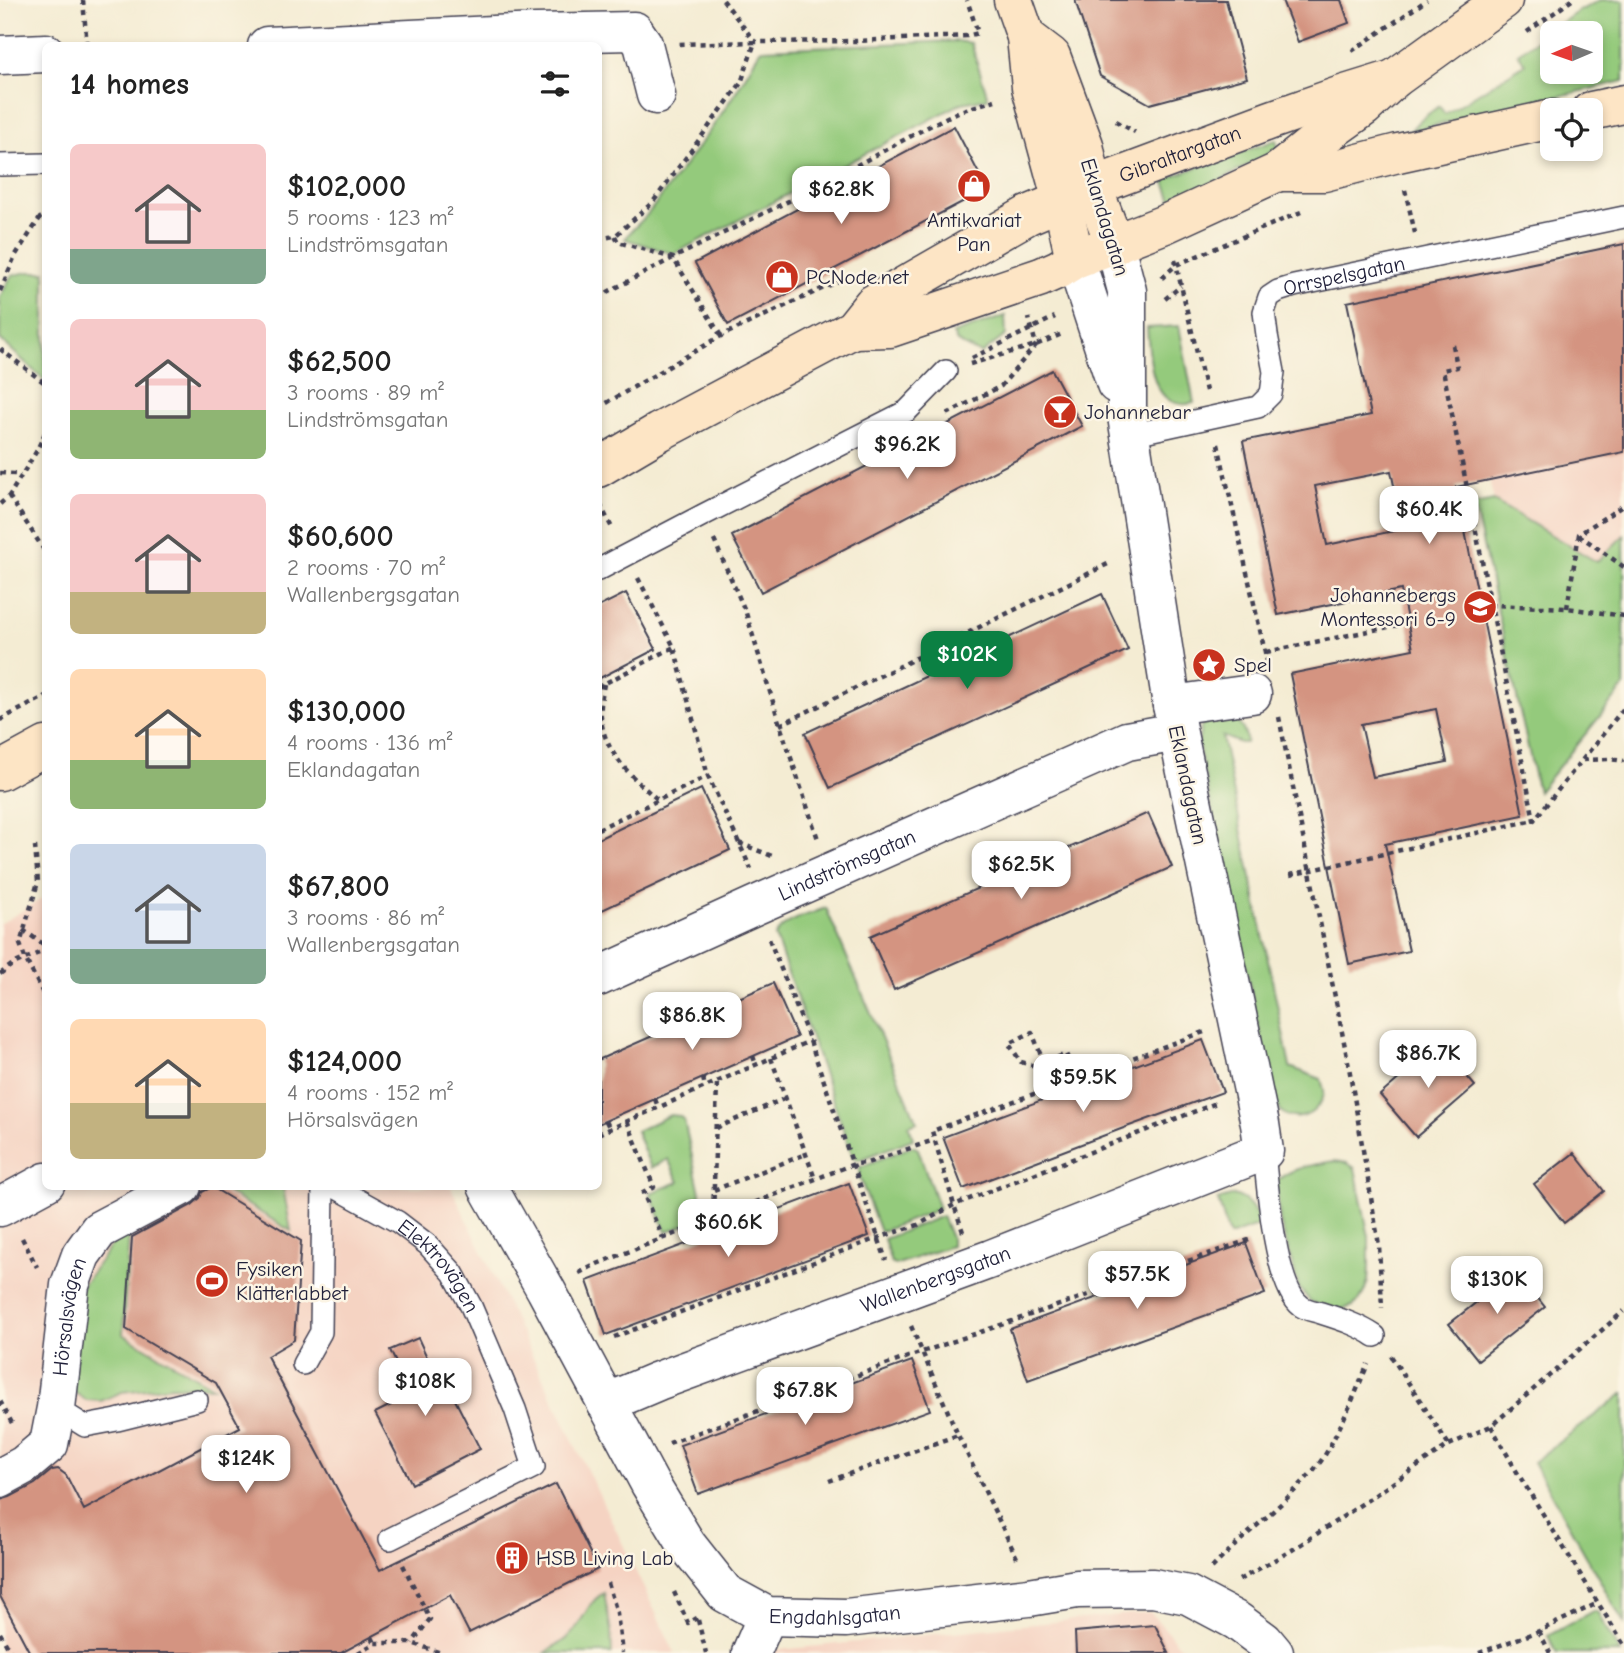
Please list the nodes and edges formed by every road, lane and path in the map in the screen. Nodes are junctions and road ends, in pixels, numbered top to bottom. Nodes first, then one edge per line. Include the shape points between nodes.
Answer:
1 (83, 0) edge
2 (723, 0) edge
3 (967, 0) edge
4 (1013, 0) edge
5 (1503, 0) edge
6 (1572, 0) edge
7 (1517, 39) dead end
8 (87, 42) edge
9 (352, 42) edge
10 (755, 42) junction
11 (643, 44) junction
12 (42, 54) edge
13 (0, 55) edge
14 (1394, 79) junction
15 (656, 95) dead end
16 (998, 99) dead end
17 (1624, 104) edge
18 (1603, 108) edge
19 (1540, 122) edge
20 (1398, 153) junction
21 (42, 164) edge
22 (0, 165) edge
23 (1278, 172) junction
24 (1077, 194) junction
25 (42, 217) edge
26 (1624, 217) edge
27 (1412, 222) dead end
28 (615, 236) junction
29 (602, 238) edge
30 (1115, 245) junction
31 (673, 258) junction
32 (1075, 260) junction
33 (1176, 265) dead end
34 (853, 275) dead end
35 (0, 291) edge
36 (602, 295) edge
37 (853, 329) junction
38 (1060, 334) dead end
39 (721, 336) junction
40 (1066, 343) dead end
41 (1453, 345) dead end
42 (0, 349) edge
43 (946, 371) dead end
44 (42, 381) edge
45 (602, 406) edge
46 (1212, 417) junction
47 (1128, 425) junction
48 (42, 439) edge
49 (602, 466) edge
50 (0, 473) edge
51 (20, 476) junction
52 (9, 496) junction
53 (0, 504) edge
54 (1624, 505) edge
55 (602, 509) edge
56 (1579, 534) junction
57 (712, 536) dead end
58 (42, 547) edge
59 (626, 556) junction
60 (1124, 556) dead end
61 (1624, 567) edge
62 (602, 568) edge
63 (1491, 605) junction
64 (1480, 607) dead end
65 (1567, 608) junction
66 (1624, 616) edge
67 (1408, 623) dead end
68 (674, 647) junction
69 (1266, 652) junction
70 (602, 684) edge
71 (1266, 689) junction
72 (42, 698) edge
73 (1624, 708) edge
74 (1175, 719) junction
75 (0, 720) edge
76 (780, 725) junction
77 (602, 727) edge
78 (42, 748) edge
79 (1583, 760) junction
80 (1624, 761) edge
81 (0, 771) edge
82 (708, 776) junction
83 (658, 800) junction
84 (1534, 820) junction
85 (602, 827) edge
86 (817, 836) junction
87 (806, 841) dead end
88 (739, 843) junction
89 (35, 846) dead end
90 (821, 846) dead end
91 (774, 856) dead end
92 (1311, 869) junction
93 (754, 875) dead end
94 (1290, 875) dead end
95 (23, 930) junction
96 (42, 945) edge
97 (42, 950) edge
98 (25, 958) junction
99 (0, 974) edge
100 (602, 975) edge
101 (42, 991) edge
102 (1213, 1029) dead end
103 (810, 1041) dead end
104 (753, 1056) dead end
105 (771, 1058) junction
106 (1044, 1063) junction
107 (756, 1065) junction
108 (1035, 1066) junction
109 (703, 1078) dead end
110 (1077, 1079) junction
111 (717, 1082) junction
112 (705, 1087) junction
113 (1045, 1090) junction
114 (786, 1098) junction
115 (1231, 1098) dead end
116 (655, 1099) dead end
117 (658, 1107) junction
118 (606, 1121) dead end
119 (627, 1121) junction
120 (716, 1128) junction
121 (610, 1129) junction
122 (602, 1132) edge
123 (934, 1140) junction
124 (1264, 1151) junction
125 (806, 1154) junction
126 (815, 1179) junction
127 (42, 1186) edge
128 (175, 1190) edge
129 (323, 1190) edge
130 (340, 1190) edge
131 (489, 1190) edge
132 (714, 1191) junction
133 (954, 1205) junction
134 (9, 1219) edge
135 (713, 1219) junction
136 (1273, 1232) junction
137 (663, 1238) junction
138 (975, 1265) junction
139 (574, 1275) dead end
140 (41, 1276) dead end
141 (1624, 1311) edge
142 (1376, 1336) junction
143 (609, 1339) dead end
144 (303, 1364) dead end
145 (197, 1400) dead end
146 (606, 1403) junction
147 (55, 1408) junction
148 (1491, 1426) junction
149 (958, 1435) dead end
150 (664, 1445) dead end
151 (1448, 1445) junction
152 (0, 1478) edge
153 (829, 1481) dead end
154 (390, 1539) joint
155 (1211, 1570) dead end
156 (608, 1583) dead end
157 (1598, 1603) junction
158 (1213, 1608) junction
159 (1539, 1631) junction
160 (0, 1633) edge
161 (372, 1637) dead end
162 (375, 1643) junction
163 (412, 1643) junction
164 (757, 1643) edge
165 (1624, 1645) edge
166 (11, 1653) edge
167 (358, 1653) edge
168 (441, 1653) edge
169 (622, 1653) edge
170 (1274, 1653) edge
171 (1479, 1653) edge
172 (1550, 1653) edge

1 - 8 path
2 - 10 path
3 - 10 path via 978,33 967,36
4 - 24 street, Eklandagatan via 1026,37 1051,56 1084,145
5 - 14 street
6 - 7 path
9 - 11 street via 634,31
10 - 11 path
10 - 28 path via 741,82 653,202
11 - 15 street
12 - 13 street
14 - 23 street, Gibraltargatan
14 - 24 street, Gibraltargatan
16 - 31 path via 941,120
17 - 18 street
19 - 20 street, Gibraltargatan
20 - 23 street, Gibraltargatan via 1324,172
20 - 27 path
21 - 22 lane
23 - 30 street, Gibraltargatan
24 - 30 street, Eklandagatan
24 - 32 street, Eklandagatan
24 - 37 street, Gibraltargatan via 1028,215 873,304
25 - 35 path via 15,256
26 - 46 lane, Orrspelsgatan via 1278,291 1269,297 1265,312 1274,372 1271,394 1258,407
28 - 29 path
28 - 31 path via 618,243
30 - 32 street, Gibraltargatan
30 - 47 street, Eklandagatan via 1127,291
31 - 36 path
31 - 39 path
32 - 37 street, Gibraltargatan via 1041,277 890,328
32 - 47 street, Eklandagatan
33 - 46 path
34 - 39 path
37 - 49 street, Gibraltargatan
38 - 40 path
39 - 45 path
41 - 63 path via 1457,367 1443,370
42 - 44 path
43 - 59 lane via 907,411
46 - 47 lane, Orrspelsgatan
46 - 69 path
47 - 74 street, Eklandagatan
48 - 51 path
50 - 51 path
51 - 52 path
52 - 53 path
52 - 58 path
54 - 56 path
55 - 59 path
56 - 61 path
56 - 65 path
57 - 76 path via 746,613
59 - 62 lane
59 - 68 path
60 - 76 path
63 - 64 path
63 - 65 path
63 - 84 path
65 - 66 path
67 - 69 path
68 - 70 path
68 - 82 path
69 - 71 path
71 - 74 street, Lindströmsgatan
71 - 92 path
72 - 75 path
73 - 79 path
74 - 100 street, Lindströmsgatan
74 - 124 street, Eklandagatan
76 - 86 path
77 - 83 path via 618,759
78 - 81 street
79 - 80 path
79 - 84 path
82 - 83 path
82 - 88 path
83 - 85 path
84 - 92 path
86 - 87 path
86 - 90 path
88 - 91 path
88 - 93 path
89 - 95 path via 38,881
92 - 94 path
92 - 142 path via 1379,1245 1383,1304
95 - 96 path
95 - 98 path via 20,944
97 - 98 path
98 - 99 path
98 - 101 path
102 - 110 path
103 - 105 path
104 - 107 path
105 - 107 path
105 - 114 path
106 - 108 path
106 - 108 path via 1032,1032 1009,1044 1021,1062
106 - 110 path via 1066,1054
107 - 111 path
108 - 113 path
109 - 112 path
110 - 113 path
111 - 112 path
111 - 120 path
112 - 117 path
113 - 123 path via 933,1131
114 - 120 path
114 - 125 path
115 - 133 path
116 - 117 path
117 - 119 path
118 - 121 path
119 - 121 path
119 - 137 path via 654,1187 643,1193
120 - 132 path
121 - 122 path
123 - 126 path
123 - 133 path
124 - 136 lane
124 - 138 street, Wallenbergsgatan
125 - 126 path
125 - 132 path
126 - 135 path
127 - 134 street
128 - 147 street, Hörsalsvägen via 100,1230 81,1255 70,1285
129 - 144 lane via 321,1332
130 - 154 lane, Elektrovägen via 398,1222 428,1245 453,1273 515,1409 534,1467
131 - 146 street, Engdahlsgatan
132 - 135 path
133 - 138 path
133 - 143 path via 918,1225
134 - 140 path
135 - 137 path
136 - 142 lane via 1286,1280 1302,1307
136 - 150 path
137 - 139 path
138 - 146 street, Wallenbergsgatan
141 - 148 path
142 - 151 path
142 - 155 path via 1344,1419 1322,1459
145 - 147 lane via 85,1426
146 - 164 street, Engdahlsgatan via 687,1545
147 - 152 street, Hörsalsvägen via 49,1444
148 - 151 path
148 - 157 path
149 - 153 path
151 - 158 path via 1224,1590
154 - 163 path via 429,1619
156 - 169 path
157 - 159 path
157 - 165 path
158 - 164 street, Engdahlsgatan via 1188,1595 1153,1588 1077,1589 846,1618
158 - 170 street, Engdahlsgatan via 1237,1620
159 - 171 path
159 - 172 path
160 - 166 path
161 - 162 path
162 - 163 path
162 - 167 path
163 - 168 path

